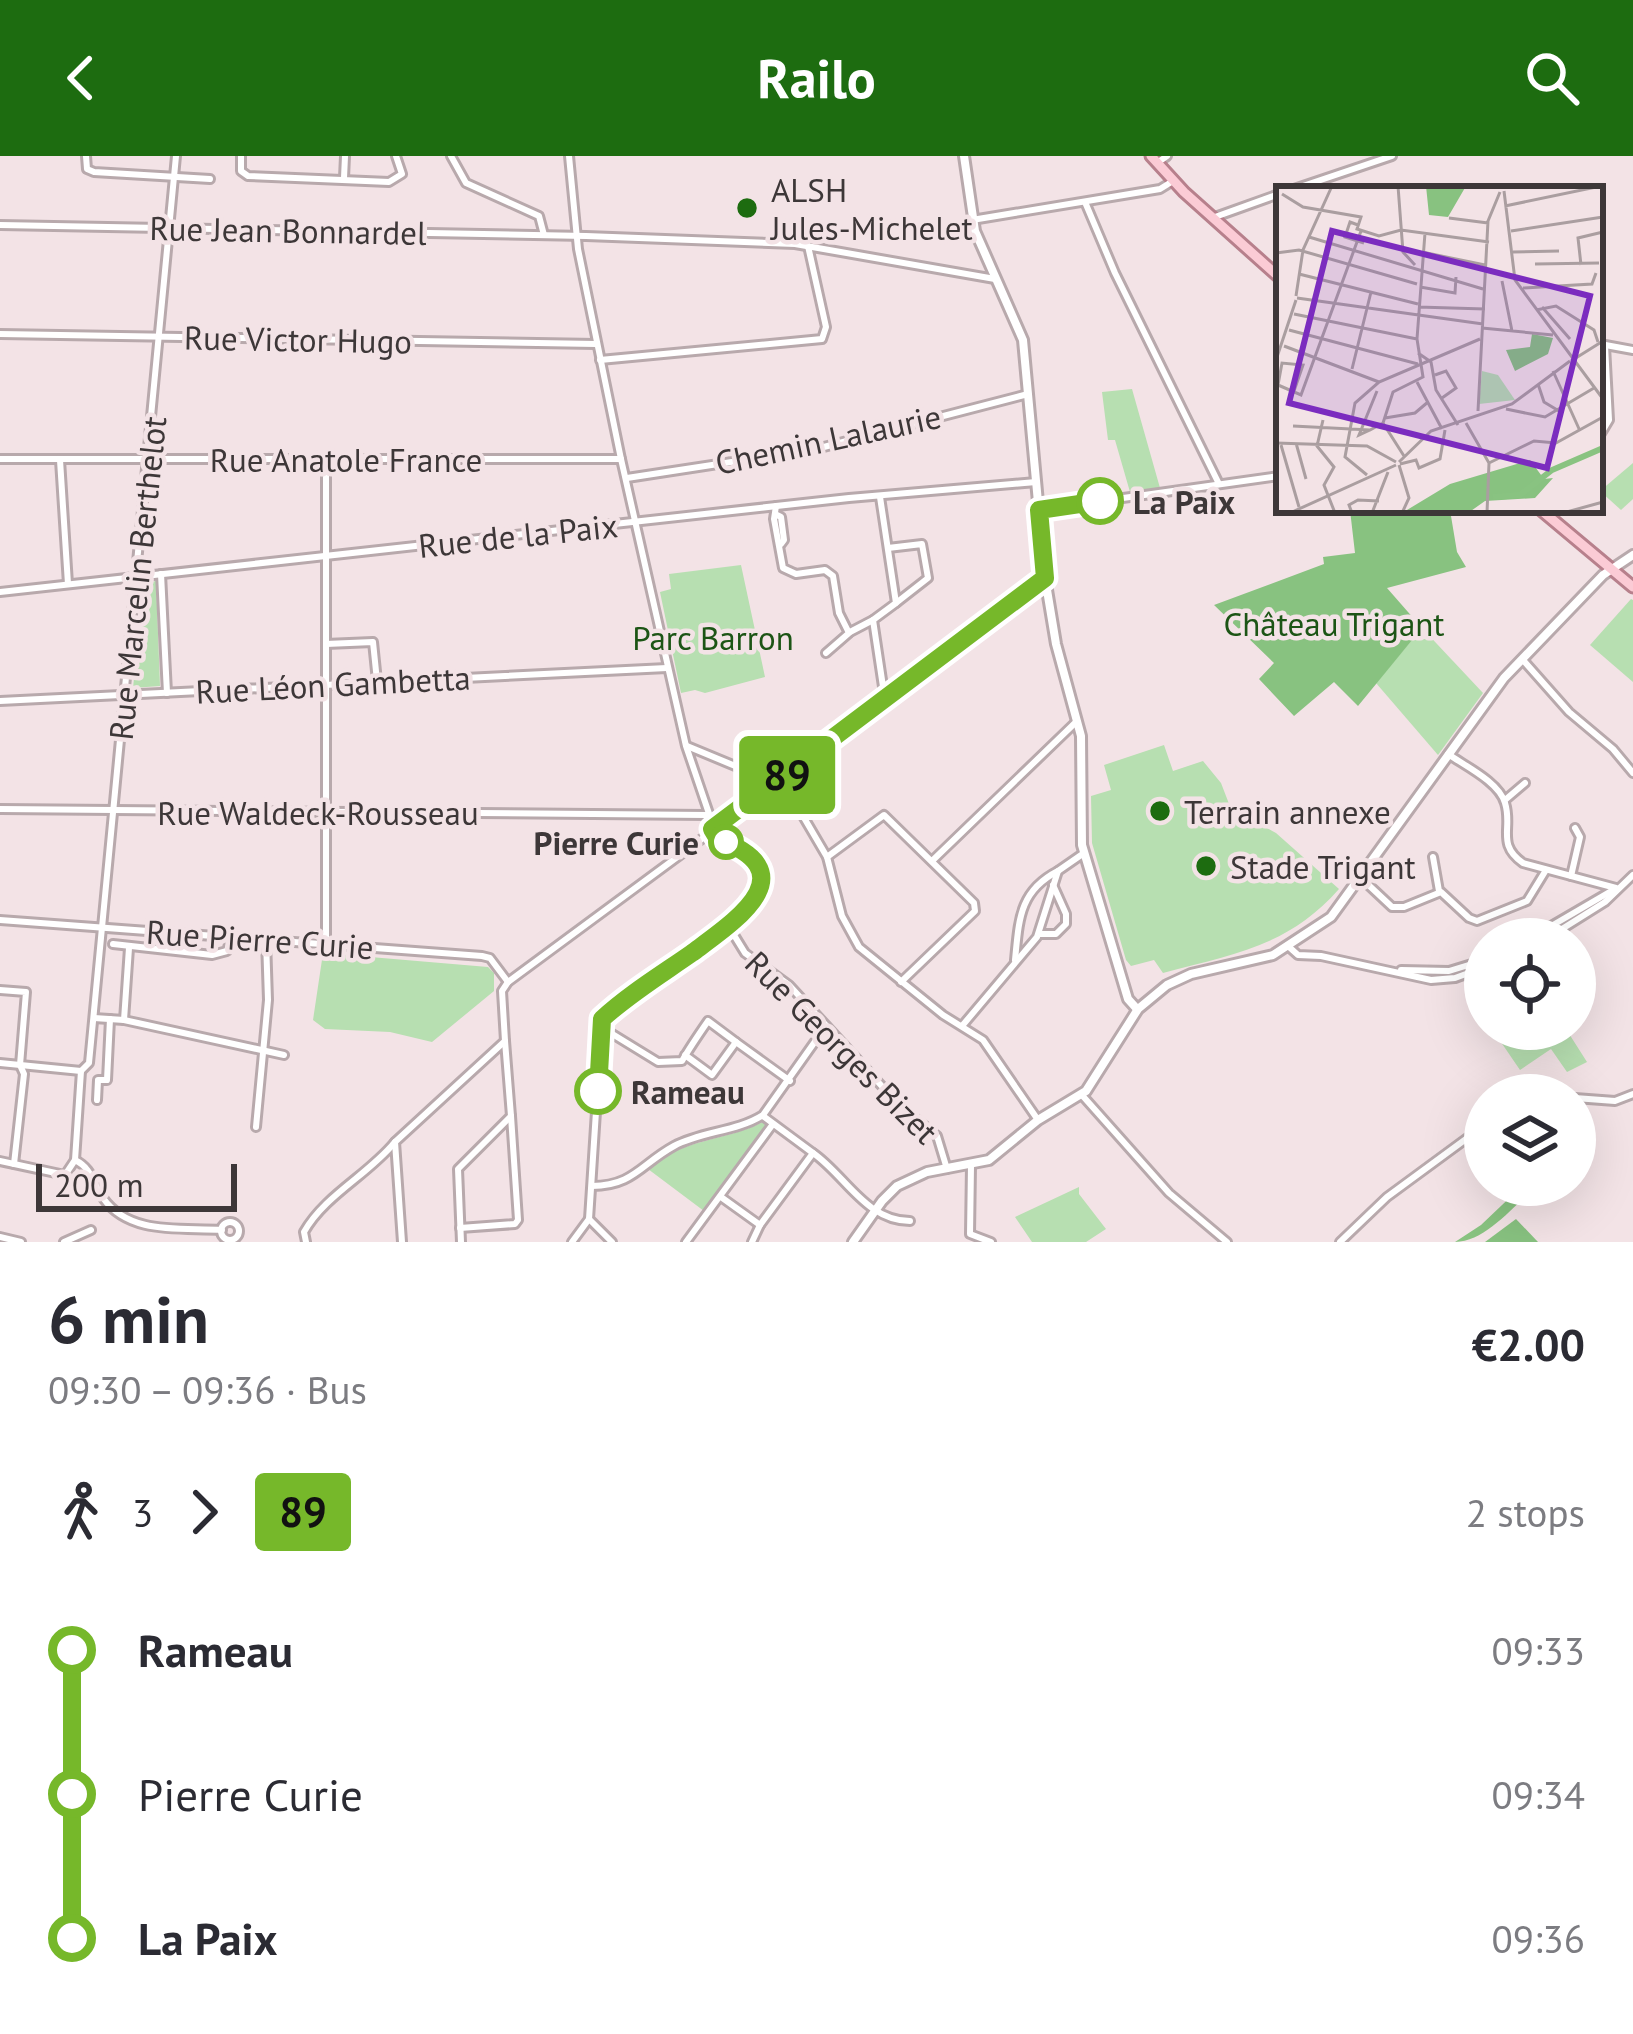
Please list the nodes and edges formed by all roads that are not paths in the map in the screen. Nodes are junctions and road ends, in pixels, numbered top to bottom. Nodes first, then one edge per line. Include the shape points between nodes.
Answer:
1 (86, 156) edge
2 (176, 156) edge
3 (241, 156) edge
4 (345, 156) edge
5 (397, 156) edge
6 (451, 156) edge
7 (568, 156) edge
8 (964, 156) edge
9 (1167, 156) edge
10 (1392, 156) edge
11 (1154, 160) edge
12 (174, 177) junction
13 (344, 178) junction
14 (210, 179) dead end
15 (1173, 182) junction
16 (1303, 186) edge
17 (1276, 195) edge
18 (1085, 202) junction
19 (1214, 218) junction
20 (972, 220) junction
21 (0, 225) edge
22 (171, 228) junction
23 (544, 235) junction
24 (577, 236) junction
25 (808, 246) junction
26 (1276, 274) edge
27 (994, 279) junction
28 (0, 334) edge
29 (160, 337) junction
30 (597, 344) junction
31 (1603, 345) edge
32 (1633, 350) edge
33 (1603, 356) edge
34 (600, 360) junction
35 (1029, 394) junction
36 (1603, 430) edge
37 (0, 459) edge
38 (326, 459) junction
39 (620, 459) junction
40 (60, 460) junction
41 (148, 460) junction
42 (1276, 476) edge
43 (626, 478) junction
44 (1036, 482) junction
45 (1220, 484) junction
46 (880, 496) junction
47 (777, 510) junction
48 (1039, 510) junction
49 (1544, 513) edge
50 (636, 523) junction
51 (888, 548) junction
52 (1633, 555) edge
53 (327, 556) junction
54 (1611, 571) junction
55 (160, 574) junction
56 (137, 577) junction
57 (1045, 578) junction
58 (68, 584) junction
59 (1633, 587) edge
60 (0, 592) edge
61 (896, 603) junction
62 (873, 620) junction
63 (849, 633) junction
64 (326, 644) junction
65 (826, 652) dead end
66 (1522, 659) junction
67 (667, 668) junction
68 (377, 682) junction
69 (326, 685) junction
70 (166, 693) junction
71 (126, 695) junction
72 (885, 700) junction
73 (0, 701) edge
74 (1077, 721) junction
75 (686, 746) junction
76 (1448, 754) junction
77 (1633, 773) edge
78 (779, 782) junction
79 (1525, 783) dead end
80 (1505, 800) junction
81 (0, 809) edge
82 (114, 811) junction
83 (326, 812) junction
84 (707, 815) junction
85 (1575, 828) dead end
86 (712, 829) junction
87 (1084, 853) junction
88 (827, 856) junction
89 (1433, 857) dead end
90 (932, 861) junction
91 (1546, 870) junction
92 (1058, 871) junction
93 (1633, 875) edge
94 (1571, 876) junction
95 (1360, 877) junction
96 (1052, 884) junction
97 (1616, 889) junction
98 (1438, 891) junction
99 (1566, 918) edge
100 (1579, 918) edge
101 (0, 920) edge
102 (102, 927) junction
103 (730, 927) junction
104 (1039, 934) junction
105 (232, 937) junction
106 (266, 940) junction
107 (113, 944) dead end
108 (326, 944) junction
109 (1288, 946) junction
110 (129, 947) junction
111 (1014, 963) junction
112 (1464, 968) edge
113 (508, 982) junction
114 (902, 982) junction
115 (34, 983) dead end
116 (0, 990) edge
117 (26, 992) junction
118 (1138, 1010) junction
119 (93, 1018) junction
120 (110, 1019) junction
121 (124, 1020) junction
122 (826, 1026) junction
123 (962, 1026) junction
124 (601, 1027) junction
125 (505, 1041) junction
126 (736, 1042) junction
127 (264, 1051) junction
128 (685, 1054) junction
129 (284, 1055) dead end
130 (0, 1063) edge
131 (20, 1064) junction
132 (82, 1071) junction
133 (790, 1081) junction
134 (1081, 1094) junction
135 (1633, 1094) edge
136 (97, 1100) dead end
137 (1596, 1100) edge
138 (763, 1115) junction
139 (511, 1116) junction
140 (1039, 1120) junction
141 (772, 1124) junction
142 (256, 1127) dead end
143 (1464, 1141) edge
144 (395, 1142) junction
145 (813, 1153) junction
146 (75, 1160) junction
147 (0, 1162) edge
148 (14, 1164) junction
149 (970, 1166) junction
150 (947, 1169) junction
151 (592, 1186) junction
152 (721, 1197) junction
153 (876, 1208) junction
154 (589, 1220) junction
155 (910, 1221) dead end
156 (760, 1225) junction
157 (460, 1228) junction
158 (91, 1230) dead end
159 (222, 1230) dead end
160 (0, 1237) edge
161 (21, 1242) edge
162 (64, 1242) edge
163 (306, 1242) edge
164 (402, 1242) edge
165 (461, 1242) edge
166 (572, 1242) edge
167 (612, 1242) edge
168 (686, 1242) edge
169 (752, 1242) edge
170 (853, 1242) edge
171 (991, 1242) edge
172 (1226, 1242) edge
173 (1340, 1242) edge

1 - 12 street via 92,172
2 - 12 street, Rue Marcelin Berthelot
3 - 13 street via 248,176
4 - 13 street
5 - 13 street via 402,174 395,181
6 - 23 street via 466,183 539,216
7 - 24 street
8 - 20 street
9 - 11 street
10 - 16 street
11 - 15 main road
12 - 14 street
12 - 22 street, Rue Marcelin Berthelot
15 - 18 street
15 - 19 main road
17 - 19 street
18 - 20 street
18 - 45 street
19 - 26 main road
20 - 27 street
21 - 22 street, Rue Jean Bonnardel
22 - 23 street, Rue Jean Bonnardel
22 - 29 street, Rue Marcelin Berthelot
23 - 24 street, Rue Jean Bonnardel
24 - 25 street, Rue Jean Bonnardel
24 - 30 street
25 - 27 street, Rue Jean Bonnardel
25 - 34 street via 822,338
27 - 35 street via 1022,335
28 - 29 street, Rue Victor Hugo
29 - 30 street, Rue Victor Hugo
29 - 41 street, Rue Marcelin Berthelot
30 - 34 street
31 - 32 street
33 - 36 street
34 - 39 street
35 - 43 street, Chemin Lalaurie via 816,449
35 - 44 street
37 - 40 street, Rue Anatole France
38 - 39 street, Rue Anatole France
38 - 41 street, Rue Anatole France
38 - 53 street
39 - 43 street
40 - 41 street, Rue Anatole France
40 - 58 street
41 - 56 street, Rue Marcelin Berthelot
42 - 45 street
43 - 50 street
44 - 46 street, Rue de la Paix
44 - 48 street
45 - 48 street
46 - 47 street, Rue de la Paix
46 - 51 street
47 - 50 street, Rue de la Paix
47 - 63 street via 783,568 833,576
48 - 57 street
49 - 54 main road
50 - 53 street, Rue de la Paix
50 - 67 street
51 - 61 street
51 - 61 street via 922,544 928,578
52 - 54 street
53 - 55 street, Rue de la Paix
53 - 64 street
54 - 59 main road
54 - 66 street
55 - 56 street, Rue de la Paix
55 - 70 street
56 - 58 street, Rue de la Paix
56 - 71 street, Rue Marcelin Berthelot
57 - 72 street
57 - 74 street
58 - 60 street, Rue de la Paix
61 - 62 street
62 - 63 street
62 - 72 street
63 - 65 street
64 - 68 street via 373,643
64 - 69 street
66 - 76 street
66 - 77 street
67 - 68 street, Rue Léon Gambetta
67 - 75 street
68 - 69 street, Rue Léon Gambetta
69 - 70 street, Rue Léon Gambetta
69 - 83 street
70 - 71 street, Rue Léon Gambetta
71 - 73 street, Rue Léon Gambetta
71 - 82 street, Rue Marcelin Berthelot
72 - 78 street
74 - 87 street
74 - 90 street
75 - 78 street
75 - 84 street
76 - 80 street
76 - 95 street
78 - 86 street
78 - 88 street
79 - 80 street
80 - 91 street via 1507,848
81 - 82 street, Rue Waldeck-Rousseau
82 - 83 street, Rue Waldeck-Rousseau
82 - 102 street, Rue Marcelin Berthelot
83 - 84 street, Rue Waldeck-Rousseau
83 - 108 street
84 - 86 street
85 - 94 street
86 - 103 street via 760,873 758,897
86 - 113 street
87 - 92 street
87 - 118 street
88 - 90 street via 884,815
88 - 114 street via 859,947
89 - 98 street
90 - 114 street via 975,911
91 - 94 street
91 - 98 street via 1527,902 1481,920
92 - 96 street
92 - 111 street via 1023,901
93 - 97 street
94 - 97 street
95 - 98 street via 1395,908
95 - 109 street via 1335,913
96 - 104 street
96 - 104 street via 1066,924
97 - 99 street
97 - 100 street
101 - 102 street, Rue Pierre Curie
102 - 105 street, Rue Pierre Curie
102 - 119 street, Rue Marcelin Berthelot
103 - 122 street, Rue Georges Bizet via 745,953
103 - 124 street via 606,1015
104 - 111 street
105 - 106 street, Rue Pierre Curie
105 - 110 street via 227,951 212,956
106 - 108 street, Rue Pierre Curie
106 - 127 street
107 - 110 street
108 - 113 street, Rue Pierre Curie via 482,956
109 - 112 street via 1298,955 1387,970
109 - 118 street via 1178,979
110 - 121 street
111 - 123 street
113 - 125 street
114 - 123 street
115 - 117 street
116 - 117 street
117 - 131 street
118 - 134 street
119 - 120 street
119 - 132 street, Rue Marcelin Berthelot
120 - 121 street
120 - 136 street via 107,1080 98,1080
121 - 127 street
122 - 133 street
122 - 150 street, Rue Georges Bizet via 937,1136
123 - 140 street via 987,1046
124 - 128 street via 658,1062
124 - 151 street
125 - 139 street
125 - 144 street
126 - 128 street via 712,1075
126 - 128 street via 708,1021
126 - 133 street
127 - 129 street
127 - 142 street
130 - 131 street
131 - 132 street
131 - 148 street
132 - 146 street, Rue Marcelin Berthelot
133 - 138 street
134 - 140 street
134 - 172 street via 1169,1193
135 - 137 street
138 - 141 street
138 - 151 street via 678,1144 628,1180
139 - 157 street via 458,1168
139 - 157 street via 518,1220
140 - 149 street
141 - 145 street
141 - 152 street
143 - 173 street
144 - 163 street via 314,1215
144 - 164 street
145 - 153 street
145 - 156 street
146 - 148 street via 64,1175
146 - 159 street via 87,1166 105,1202 142,1226
147 - 148 street
149 - 150 street
149 - 171 street via 970,1234
150 - 153 street via 902,1183
151 - 154 street
152 - 156 street
152 - 168 street
153 - 155 street
153 - 170 street
154 - 166 street
154 - 167 street
156 - 169 street
157 - 165 street
158 - 162 street
160 - 161 street

